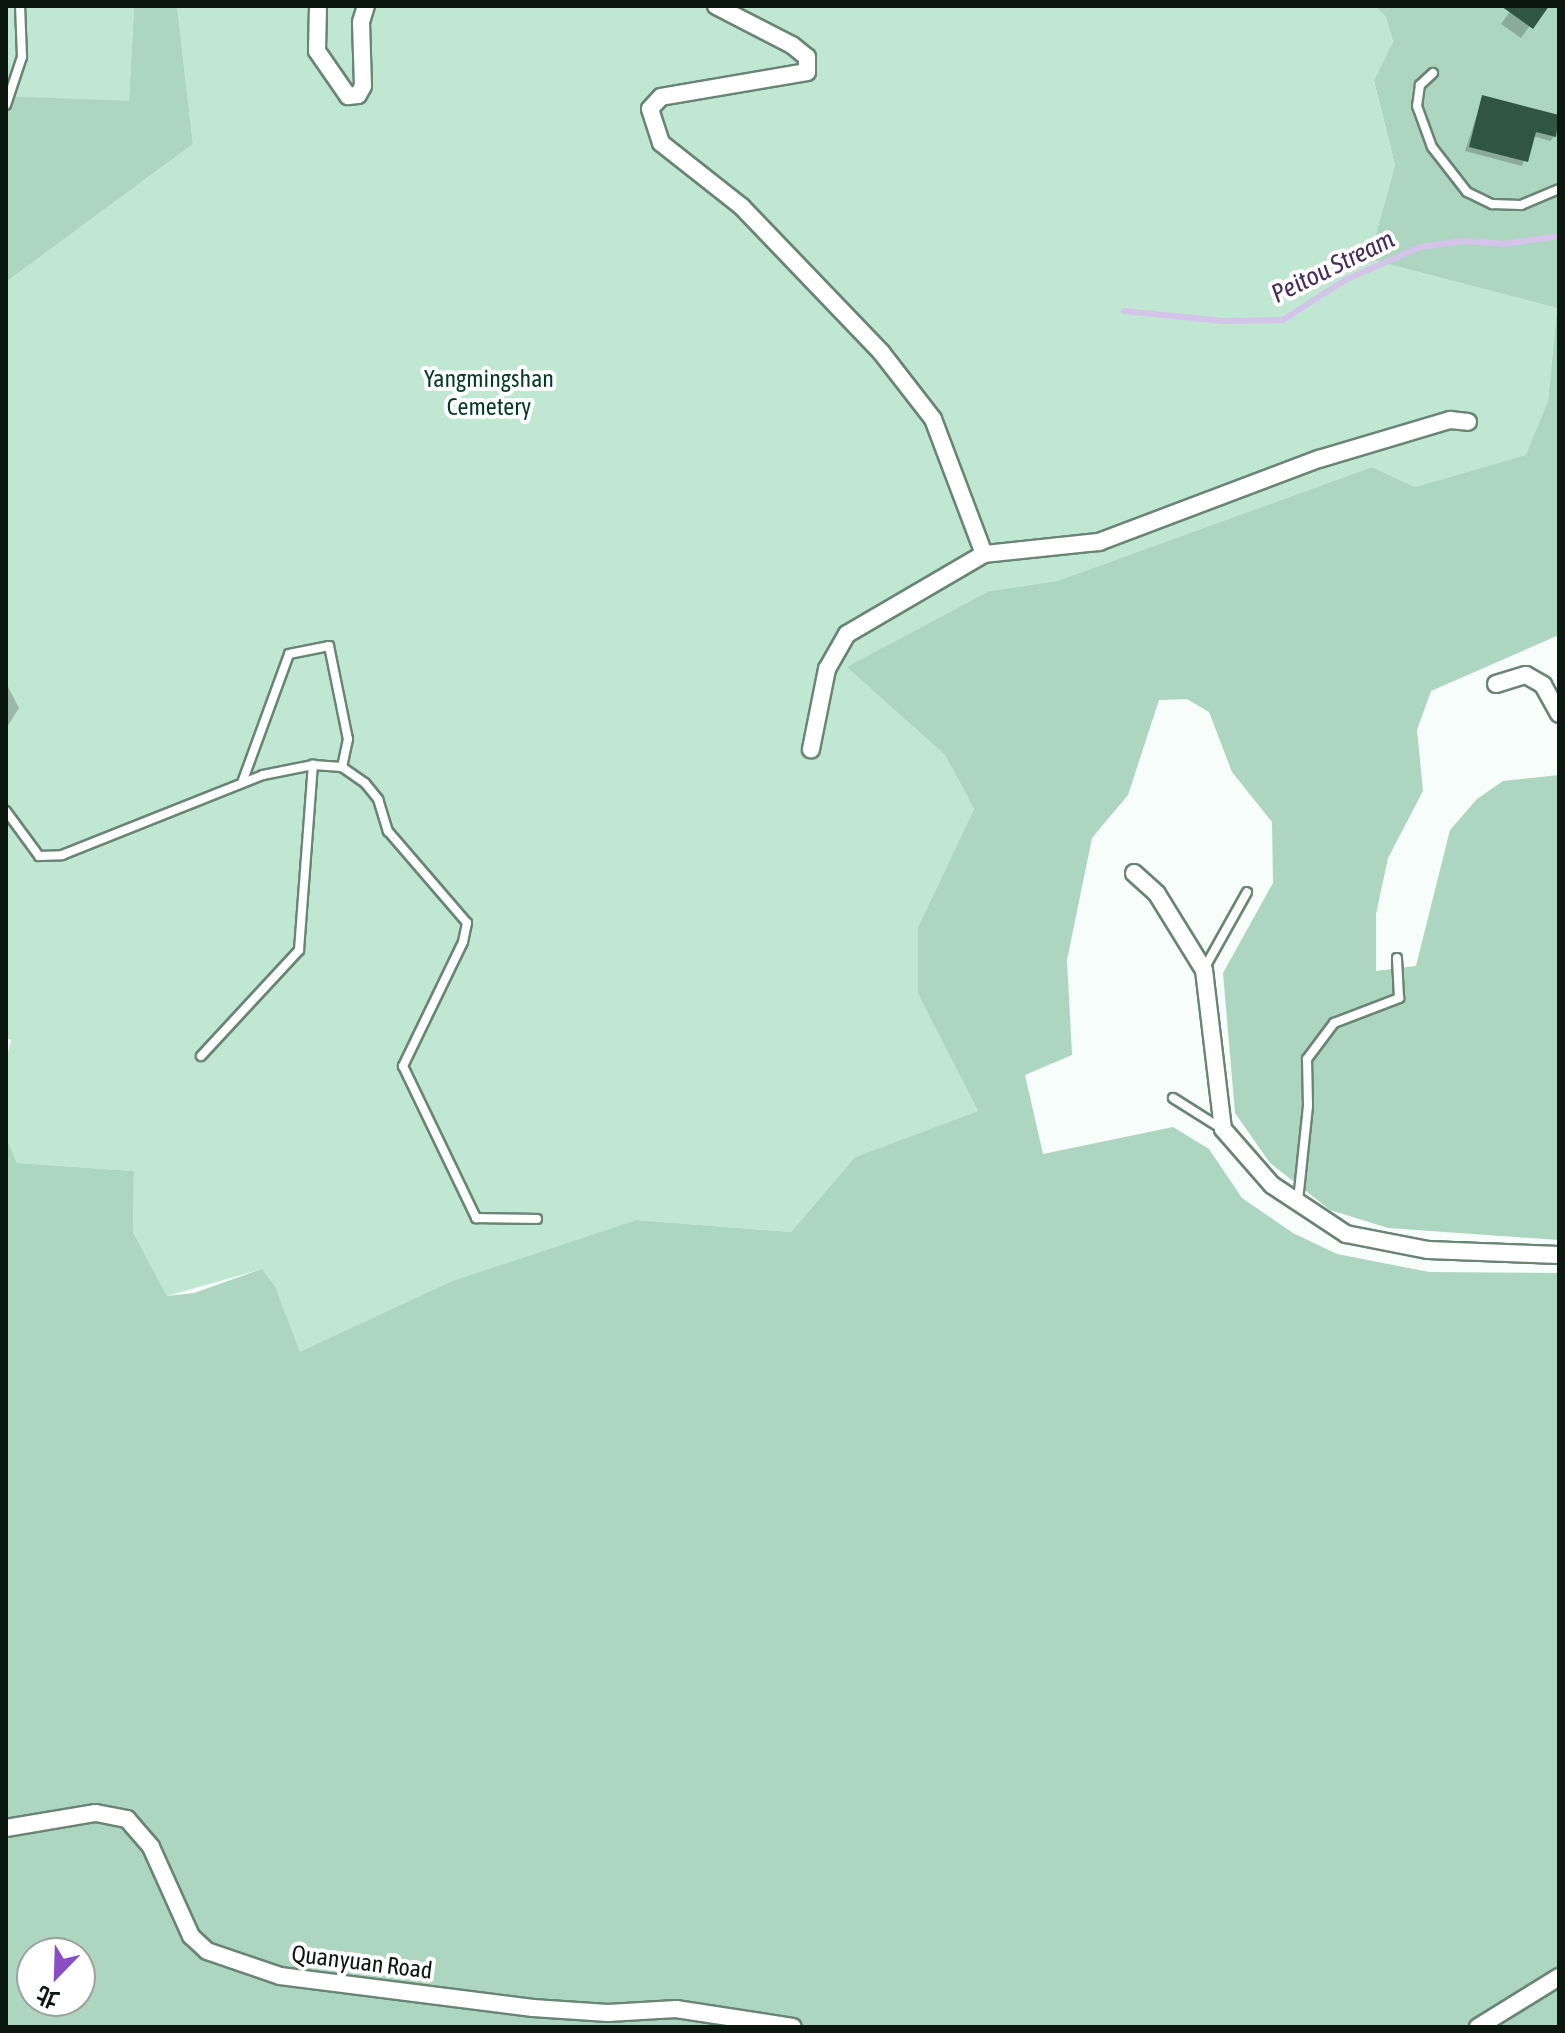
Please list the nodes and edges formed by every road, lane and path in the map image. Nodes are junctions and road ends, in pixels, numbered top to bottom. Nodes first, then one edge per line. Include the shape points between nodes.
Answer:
1 (20, 6) edge
2 (318, 6) edge
3 (366, 6) edge
4 (716, 6) edge
5 (1433, 73) dead end
6 (6, 105) edge
7 (1559, 189) edge
8 (1468, 422) dead end
9 (984, 554) junction
10 (1496, 684) dead end
11 (1559, 714) edge
12 (811, 749) dead end
13 (313, 765) junction
14 (342, 767) junction
15 (243, 780) junction
16 (6, 811) edge
17 (1134, 873) dead end
18 (1247, 892) dead end
19 (1397, 958) dead end
20 (1204, 970) junction
21 (201, 1056) dead end
22 (1173, 1098) dead end
23 (1223, 1129) junction
24 (1297, 1206) junction
25 (537, 1219) dead end
26 (1559, 1255) edge
27 (6, 1828) edge
28 (1559, 1977) edge
29 (793, 2027) edge
30 (1478, 2027) edge

1 - 6 lane via 22,57
2 - 3 street via 317,51 348,96 358,95 363,86 361,22
4 - 9 street via 792,45 807,57 807,72 661,97 650,109 661,143 742,207 881,352 933,419
5 - 7 lane via 1420,85 1417,106 1432,147 1467,192 1492,204 1521,205
8 - 9 street via 1450,420 1319,459 1099,542
9 - 12 street via 847,634 827,669
10 - 11 street via 1526,675 1543,685
13 - 14 lane
13 - 15 lane
13 - 21 lane via 299,950
14 - 15 lane via 348,739 329,646 289,654
14 - 25 lane via 378,799 388,831 467,923 463,942 403,1066 476,1218
15 - 16 lane via 62,855 39,856
17 - 20 street via 1157,894
18 - 20 lane
19 - 24 lane via 1399,998 1334,1023 1307,1059 1308,1106
20 - 23 street
22 - 23 lane
23 - 24 street
24 - 26 street via 1346,1234 1428,1250
27 - 29 street, Quanyuan Road via 96,1813 127,1819 151,1847 191,1936 207,1951 280,1976 533,2008 608,2013 676,2009
28 - 30 street

